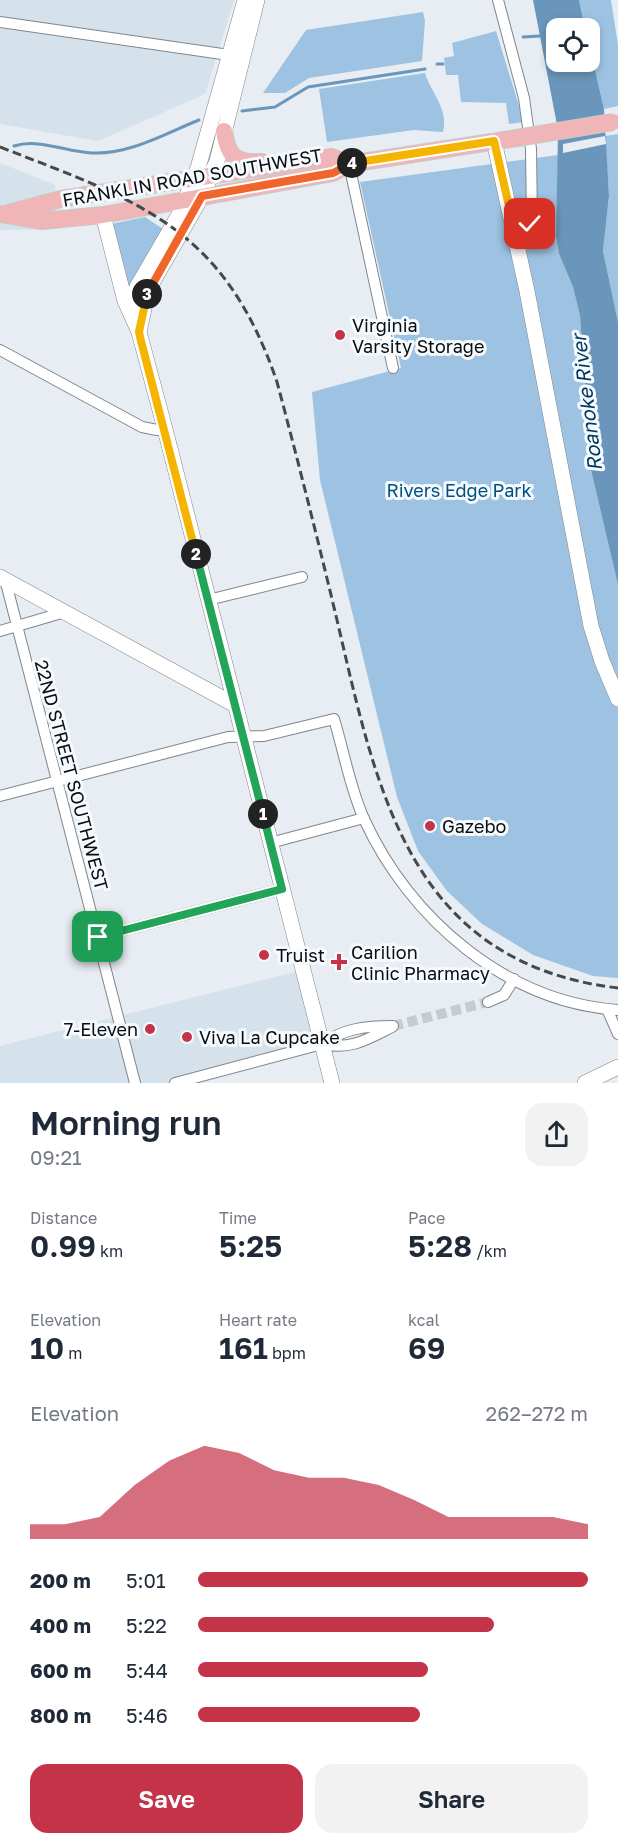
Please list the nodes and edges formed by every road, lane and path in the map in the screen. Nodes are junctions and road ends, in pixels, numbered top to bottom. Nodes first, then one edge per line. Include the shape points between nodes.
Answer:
1 (245, 0) edge
2 (257, 0) edge
3 (498, 0) edge
4 (0, 22) edge
5 (237, 56) junction
6 (616, 122) edge
7 (224, 131) junction
8 (494, 141) junction
9 (316, 159) junction
10 (350, 164) junction
11 (201, 179) junction
12 (202, 196) junction
13 (185, 200) junction
14 (2, 214) edge
15 (103, 215) junction
16 (515, 232) junction
17 (139, 332) junction
18 (0, 350) edge
19 (393, 368) dead end
20 (165, 429) junction
21 (302, 577) dead end
22 (3, 578) edge
23 (208, 600) junction
24 (65, 612) junction
25 (17, 626) junction
26 (0, 631) edge
27 (618, 699) edge
28 (235, 705) junction
29 (243, 736) junction
30 (57, 782) junction
31 (0, 796) edge
32 (364, 818) junction
33 (270, 843) junction
34 (282, 889) junction
35 (98, 937) junction
36 (514, 979) junction
37 (488, 1002) tunnel mouth
38 (613, 1010) edge
39 (618, 1034) edge
40 (322, 1044) junction
41 (618, 1067) edge
42 (135, 1083) edge
43 (176, 1083) edge
44 (332, 1083) edge
45 (585, 1083) edge

1 - 5 main road
2 - 5 main road
3 - 16 street via 524,98 531,149 532,219
4 - 5 street
5 - 7 main road
5 - 11 main road
6 - 8 main road, FRANKLIN ROAD SOUTHWEST, bridge
7 - 9 main road via 229,151 242,161
7 - 11 main road
8 - 10 main road, FRANKLIN ROAD SOUTHWEST
8 - 16 main road
9 - 10 main road, FRANKLIN ROAD SOUTHWEST via 332,157
9 - 11 main road, FRANKLIN ROAD SOUTHWEST
10 - 12 main road, FRANKLIN ROAD SOUTHWEST via 333,173
10 - 19 street
11 - 12 main road
11 - 13 main road
11 - 14 main road, FRANKLIN ROAD SOUTHWEST via 46,202
12 - 13 main road, FRANKLIN ROAD SOUTHWEST
12 - 17 main road via 148,290
13 - 15 main road, FRANKLIN ROAD SOUTHWEST
13 - 17 main road via 137,287 134,298
14 - 15 main road, FRANKLIN ROAD SOUTHWEST via 42,221
15 - 17 main road via 125,301
16 - 27 main road via 591,626
17 - 20 main road
18 - 20 street via 142,427
20 - 23 main road
21 - 23 street
22 - 24 main road
22 - 25 street, 22ND STREET SOUTHWEST
23 - 28 main road
24 - 25 street
24 - 28 main road
25 - 26 street
25 - 30 street, 22ND STREET SOUTHWEST
28 - 29 main road
29 - 30 street
29 - 32 street via 264,736 334,719
29 - 33 main road
30 - 31 street
30 - 35 street, 22ND STREET SOUTHWEST
32 - 33 street
32 - 36 street via 388,862 429,916 453,939
33 - 34 main road
34 - 35 street
34 - 40 main road
35 - 42 street, 22ND STREET SOUTHWEST
36 - 37 street via 504,995
36 - 38 street via 560,999
38 - 39 street
40 - 40 street via 341,1047 369,1040 393,1026 365,1026 337,1034
40 - 43 street
40 - 44 main road
41 - 45 main road

